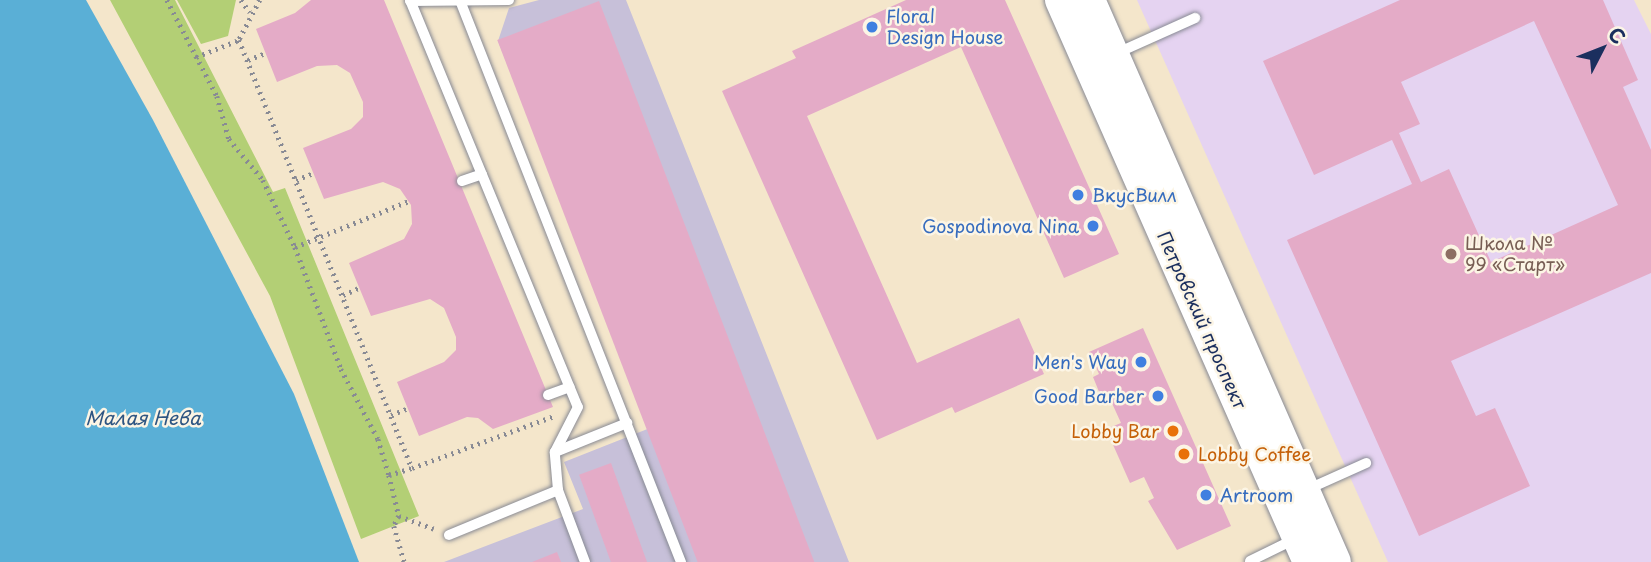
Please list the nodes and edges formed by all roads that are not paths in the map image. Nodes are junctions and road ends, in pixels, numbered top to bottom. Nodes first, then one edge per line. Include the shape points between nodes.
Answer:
1 (410, 0) edge
2 (509, 0) edge
3 (1061, 0) edge
4 (1089, 0) edge
5 (461, 3) junction
6 (1195, 18) dead end
7 (1101, 60) junction
8 (482, 174) junction
9 (462, 181) dead end
10 (569, 387) junction
11 (548, 395) dead end
12 (627, 423) junction
13 (555, 452) junction
14 (1366, 463) dead end
15 (558, 490) junction
16 (1292, 496) junction
17 (449, 535) road end
18 (1303, 550) edge
19 (1250, 561) edge
20 (585, 562) edge
21 (681, 562) edge
22 (1335, 562) edge

1 - 5 lane
1 - 8 lane
2 - 5 lane
3 - 7 street, Петровский проспект
4 - 7 street, Петровский проспект
5 - 12 lane
6 - 7 lane
7 - 16 street, Петровский проспект
8 - 9 lane
8 - 10 lane
10 - 11 lane
10 - 13 lane via 578,407
12 - 13 lane
12 - 21 lane
13 - 15 lane
14 - 16 lane
15 - 17 lane
15 - 20 lane
16 - 18 street, Петровский проспект
16 - 22 street, Петровский проспект
18 - 19 lane

